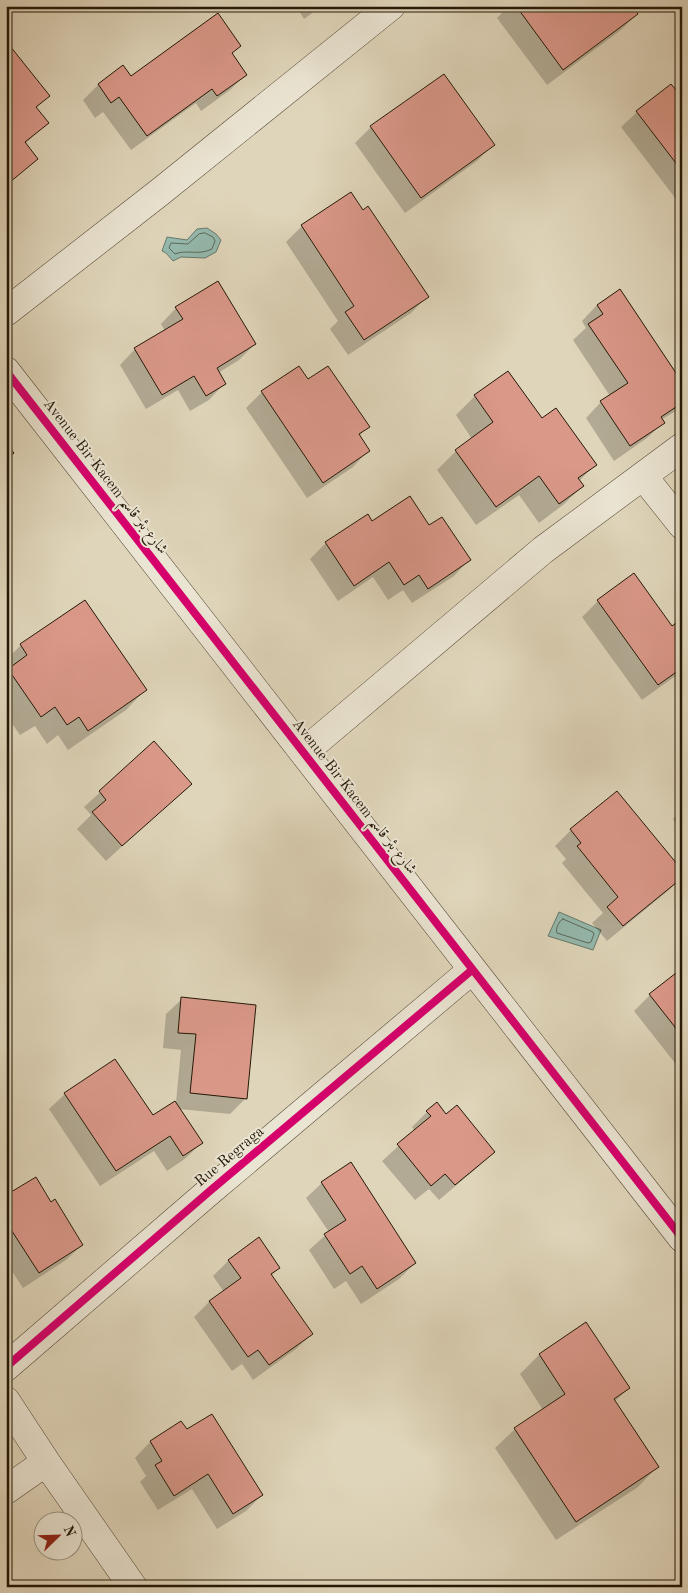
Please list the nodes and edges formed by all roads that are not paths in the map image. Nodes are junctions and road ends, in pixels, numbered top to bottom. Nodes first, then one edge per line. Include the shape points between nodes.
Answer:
1 (391, 6) edge
2 (6, 312) edge
3 (6, 371) edge
4 (682, 447) edge
5 (643, 476) junction
6 (682, 525) edge
7 (304, 752) junction
8 (472, 970) junction
9 (682, 1238) edge
10 (6, 1367) edge
11 (6, 1401) edge
12 (46, 1462) junction
13 (6, 1490) edge
14 (133, 1587) edge

1 - 2 street
3 - 7 street, Avenue Bir Kacem شارع بئر قاسم
4 - 5 street
5 - 6 street
5 - 7 street via 543,550
7 - 8 street, Avenue Bir Kacem شارع بئر قاسم
8 - 9 street, Avenue Bir Kacem شارع بئر قاسم
8 - 10 street, Rue Regraga
11 - 12 street
12 - 13 street
12 - 14 street

